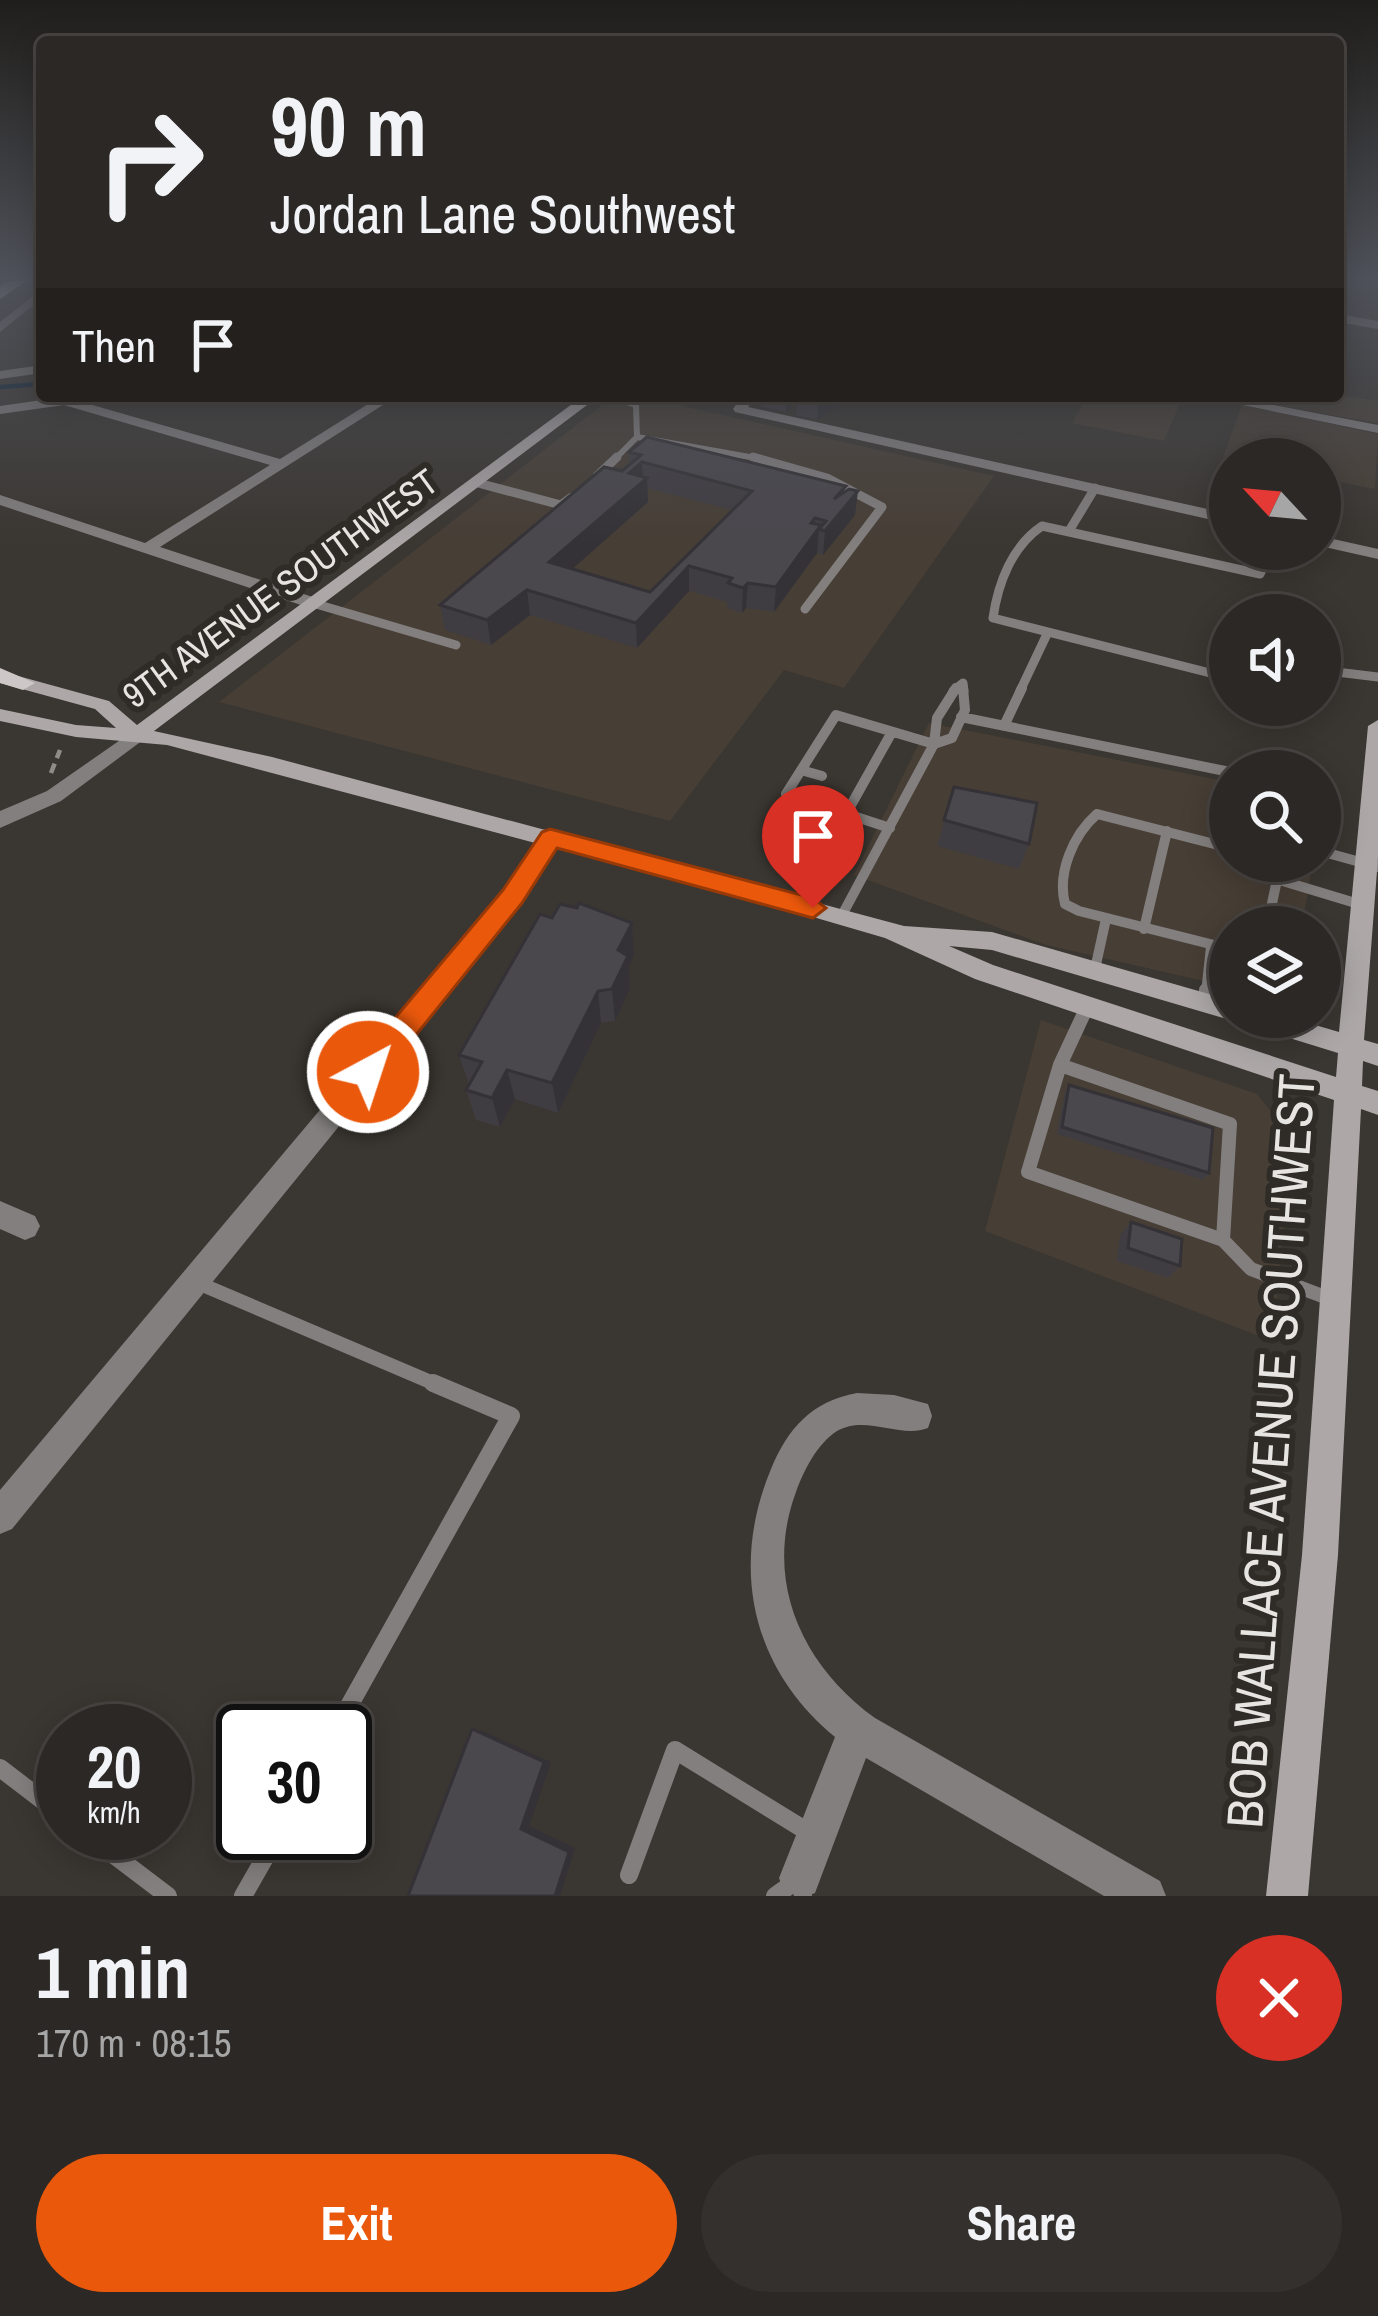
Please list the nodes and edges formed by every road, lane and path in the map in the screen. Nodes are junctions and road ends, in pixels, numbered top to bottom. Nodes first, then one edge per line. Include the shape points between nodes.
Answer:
1 (33, 369) edge
2 (0, 375) edge
3 (74, 402) edge
4 (380, 402) edge
5 (584, 402) edge
6 (627, 402) edge
7 (745, 402) edge
8 (1237, 402) edge
9 (70, 403) junction
10 (0, 410) edge
11 (1378, 429) edge
12 (637, 437) junction
13 (282, 464) junction
14 (478, 483) junction
15 (1095, 488) junction
16 (0, 500) edge
17 (1209, 515) edge
18 (1069, 531) junction
19 (1341, 546) edge
20 (148, 548) junction
21 (1378, 554) edge
22 (1209, 563) edge
23 (316, 604) junction
24 (805, 608) dead end
25 (1048, 632) junction
26 (456, 645) dead end
27 (1209, 673) edge
28 (1341, 673) edge
29 (1378, 677) edge
30 (8, 678) edge
31 (0, 715) edge
32 (961, 717) junction
33 (1004, 726) junction
34 (1378, 726) edge
35 (892, 732) junction
36 (136, 734) junction
37 (822, 738) junction
38 (842, 744) dead end
39 (934, 744) junction
40 (812, 754) junction
41 (831, 760) dead end
42 (856, 767) dead end
43 (1209, 768) edge
44 (801, 770) junction
45 (870, 771) junction
46 (1375, 773) edge
47 (822, 776) dead end
48 (845, 784) dead end
49 (861, 788) junction
50 (846, 814) junction
51 (0, 820) edge
52 (890, 828) junction
53 (1167, 831) junction
54 (550, 838) junction
55 (1209, 842) edge
56 (1341, 857) edge
57 (1371, 865) edge
58 (1286, 882) edge
59 (1362, 905) junction
60 (841, 917) junction
61 (1106, 919) junction
62 (1144, 929) junction
63 (892, 931) junction
64 (1209, 946) edge
65 (1094, 969) junction
66 (1209, 1003) edge
67 (1088, 1007) junction
68 (1324, 1038) edge
69 (1351, 1046) junction
70 (1378, 1055) edge
71 (1060, 1065) junction
72 (1364, 1099) edge
73 (1223, 1240) junction
74 (195, 1282) junction
75 (1338, 1302) junction
76 (916, 1416) dead end
77 (0, 1517) edge
78 (350, 1704) edge
79 (858, 1729) junction
80 (0, 1768) edge
81 (36, 1795) edge
82 (814, 1836) junction
83 (121, 1860) edge
84 (264, 1860) edge
85 (629, 1875) dead end
86 (793, 1890) edge
87 (168, 1896) edge
88 (243, 1896) edge
89 (1145, 1896) edge
90 (1287, 1896) edge

1 - 2 street
3 - 9 street
4 - 13 street
5 - 14 main road, 9TH AVENUE SOUTHWEST
6 - 12 lane via 637,405
7 - 15 street via 740,409
8 - 11 street
9 - 10 street
9 - 13 street
12 - 14 lane via 561,506
12 - 24 lane via 821,476 882,507
13 - 20 street
14 - 23 main road, 9TH AVENUE SOUTHWEST
15 - 17 street
15 - 18 lane
16 - 20 street
18 - 22 lane
18 - 25 lane via 1031,532 993,605 994,618
19 - 21 street
20 - 23 street
23 - 26 lane
23 - 36 main road, 9TH AVENUE SOUTHWEST
25 - 27 lane
25 - 33 lane
28 - 29 lane
30 - 36 main road via 102,705
31 - 36 main road
32 - 33 lane
32 - 39 lane via 952,738
32 - 39 lane via 963,683 943,706
33 - 43 lane
34 - 46 main road, BOB WALLACE AVENUE SOUTHWEST
35 - 37 lane via 836,716
35 - 39 lane
35 - 45 lane via 873,753
36 - 51 street, 9TH AVENUE SOUTHWEST via 54,796
36 - 54 main road
37 - 38 lane
37 - 40 lane
39 - 52 lane
40 - 41 lane
40 - 44 lane
42 - 45 lane
44 - 47 lane
44 - 50 lane via 786,794
45 - 49 lane
46 - 57 main road, BOB WALLACE AVENUE SOUTHWEST
48 - 49 lane
49 - 50 lane
50 - 52 lane
52 - 60 lane
53 - 55 lane
53 - 61 lane via 1108,815 1088,819 1061,899
53 - 62 lane
54 - 60 main road
54 - 74 street via 513,896
56 - 57 lane
57 - 59 main road, BOB WALLACE AVENUE SOUTHWEST
58 - 59 lane
59 - 69 main road, BOB WALLACE AVENUE SOUTHWEST
60 - 63 main road
61 - 62 lane
61 - 65 lane
62 - 64 lane
63 - 65 main road via 992,941
63 - 67 main road
65 - 66 main road
67 - 71 lane
67 - 72 main road
68 - 69 main road
69 - 70 main road
69 - 72 main road, BOB WALLACE AVENUE SOUTHWEST
71 - 73 lane via 1230,1124
71 - 73 lane via 1028,1172
72 - 75 main road, BOB WALLACE AVENUE SOUTHWEST
73 - 75 lane via 1251,1269
74 - 77 street
74 - 78 lane via 511,1416
75 - 90 main road, BOB WALLACE AVENUE SOUTHWEST
76 - 79 street via 853,1407 820,1422 792,1460 766,1532 778,1631 809,1683
79 - 82 street
79 - 89 street
80 - 81 lane
82 - 85 lane via 675,1750
82 - 86 street
83 - 87 lane
84 - 88 lane

